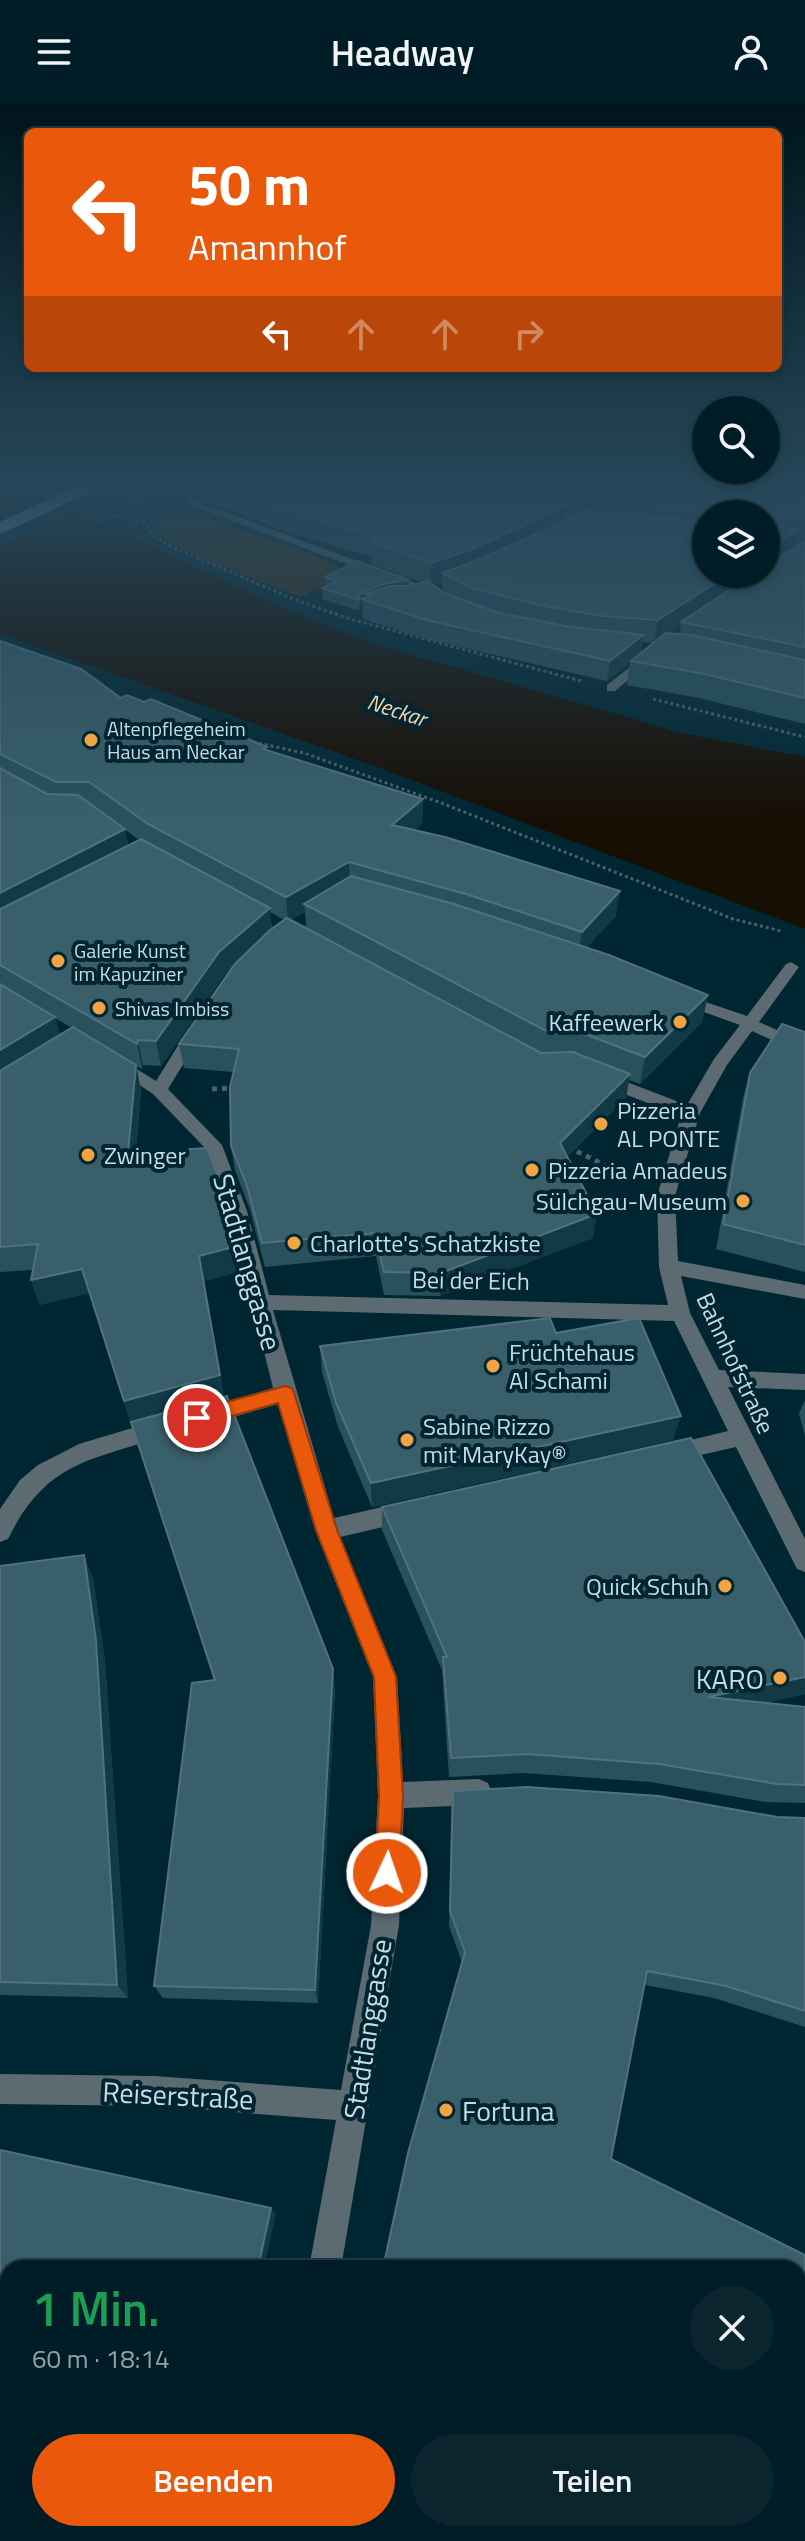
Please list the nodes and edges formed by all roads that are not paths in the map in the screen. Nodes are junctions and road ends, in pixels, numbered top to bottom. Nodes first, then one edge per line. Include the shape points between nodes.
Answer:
1 (418, 596) edge
2 (432, 596) edge
3 (366, 609) edge
4 (452, 609) edge
5 (645, 648) edge
6 (611, 688) edge
7 (791, 967) dead end
8 (666, 994) edge
9 (203, 1022) edge
10 (748, 1022) junction
11 (805, 1050) edge
12 (105, 1058) edge
13 (586, 1073) edge
14 (159, 1090) junction
15 (691, 1113) junction
16 (669, 1267) junction
17 (805, 1292) edge
18 (261, 1302) junction
19 (680, 1313) junction
20 (711, 1378) junction
21 (805, 1382) edge
22 (285, 1393) junction
23 (740, 1437) junction
24 (653, 1457) edge
25 (434, 1505) edge
26 (326, 1530) junction
27 (0, 1532) edge
28 (805, 1562) edge
29 (509, 1790) edge
30 (391, 1796) junction
31 (0, 2089) edge
32 (355, 2106) junction
33 (326, 2260) edge

1 - 3 street via 388,599
2 - 4 street
5 - 6 street via 660,648
7 - 10 street, Bahnhofstraße
8 - 10 street
9 - 14 street
10 - 11 street
10 - 15 street, Bahnhofstraße
12 - 14 street
13 - 15 street
14 - 18 street, Stadtlanggasse via 213,1145 238,1211
15 - 16 street, Bahnhofstraße via 666,1196
16 - 17 street
16 - 19 street, Bahnhofstraße
18 - 19 street, Bei der Eich
18 - 22 street, Stadtlanggasse
19 - 20 street, Bahnhofstraße
20 - 21 street
20 - 23 street, Bahnhofstraße
22 - 26 street, Stadtlanggasse
22 - 27 street via 80,1451 34,1477
23 - 24 street
23 - 28 street, Bahnhofstraße
25 - 26 street
26 - 30 street, Stadtlanggasse via 385,1677
29 - 30 street
30 - 32 street, Stadtlanggasse via 385,1925
31 - 32 street, Reiserstraße via 155,2091
32 - 33 street, Stadtlanggasse

